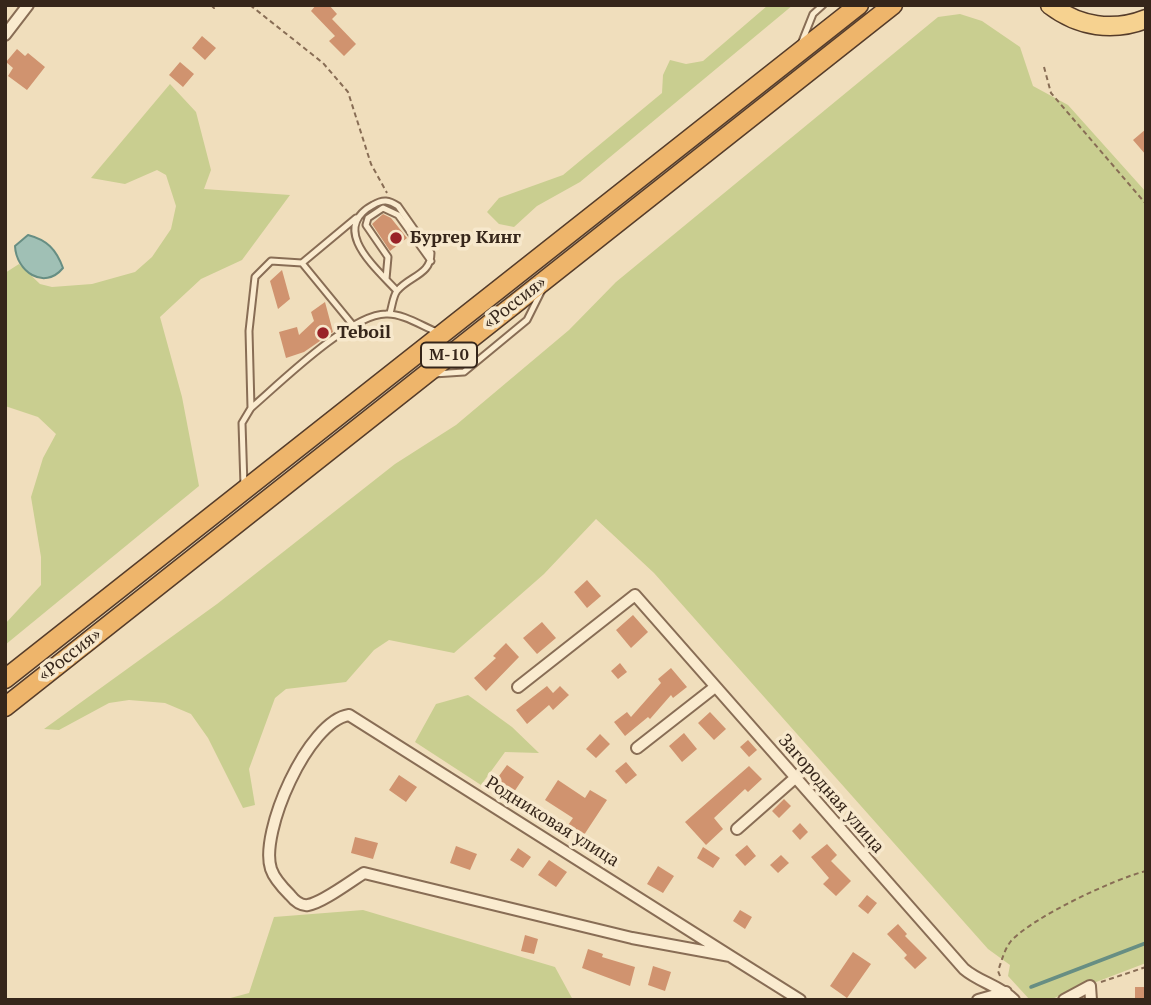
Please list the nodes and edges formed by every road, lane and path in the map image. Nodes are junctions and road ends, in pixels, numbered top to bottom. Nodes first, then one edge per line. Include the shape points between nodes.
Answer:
1 (28, 5) edge
2 (211, 5) edge
3 (220, 5) edge
4 (250, 5) edge
5 (823, 5) edge
6 (859, 5) edge
7 (893, 5) edge
8 (1050, 5) edge
9 (1146, 19) edge
10 (5, 35) edge
11 (797, 55) junction
12 (1044, 67) dead end
13 (391, 201) junction
14 (1146, 204) edge
15 (358, 216) junction
16 (431, 261) junction
17 (302, 263) junction
18 (386, 279) junction
19 (397, 291) junction
20 (390, 313) junction
21 (352, 324) junction
22 (443, 335) junction
23 (251, 408) junction
24 (244, 492) junction
25 (5, 679) edge
26 (519, 687) dead end
27 (715, 687) junction
28 (5, 706) edge
29 (637, 748) dead end
30 (795, 778) junction
31 (737, 829) dead end
32 (1146, 871) edge
33 (730, 956) junction
34 (1146, 967) edge
35 (1090, 986) junction
36 (1010, 996) edge
37 (800, 1000) edge
38 (978, 1000) edge
39 (1063, 1000) edge
40 (1091, 1000) edge

1 - 10 street
2 - 3 path
4 - 13 path via 323,63 348,92 371,164
5 - 11 lane via 813,14
6 - 11 highway, «Россия» / М-10
7 - 28 highway, «Россия» / М-10
8 - 9 main road via 1094,25 1119,26
11 - 22 highway, «Россия» / М-10
12 - 14 path via 1051,93
13 - 15 lane via 381,201
13 - 16 lane via 428,245
15 - 17 lane
15 - 18 lane via 353,226 360,249
16 - 18 lane via 398,215 383,208 368,218 366,225 388,257
16 - 19 lane via 425,271
17 - 21 lane
17 - 23 lane via 271,261 255,277 249,331
18 - 19 lane
19 - 20 lane
20 - 21 lane
20 - 22 lane
21 - 23 lane
22 - 24 highway, «Россия» / М-10
23 - 24 lane via 242,423
24 - 25 highway, «Россия» / М-10
26 - 27 street, Загородная улица via 635,595
27 - 29 street
27 - 30 street, Загородная улица
30 - 31 street
30 - 36 street, Загородная улица via 964,969 977,981
32 - 36 path via 1118,878 1027,927 1005,950 998,971
33 - 33 street, Родниковая улица via 632,938 364,873 310,905 299,903 271,868 272,839 291,778 313,739 332,720 349,715
33 - 37 street, Родниковая улица
34 - 35 path
35 - 39 street
35 - 40 street
36 - 38 street

